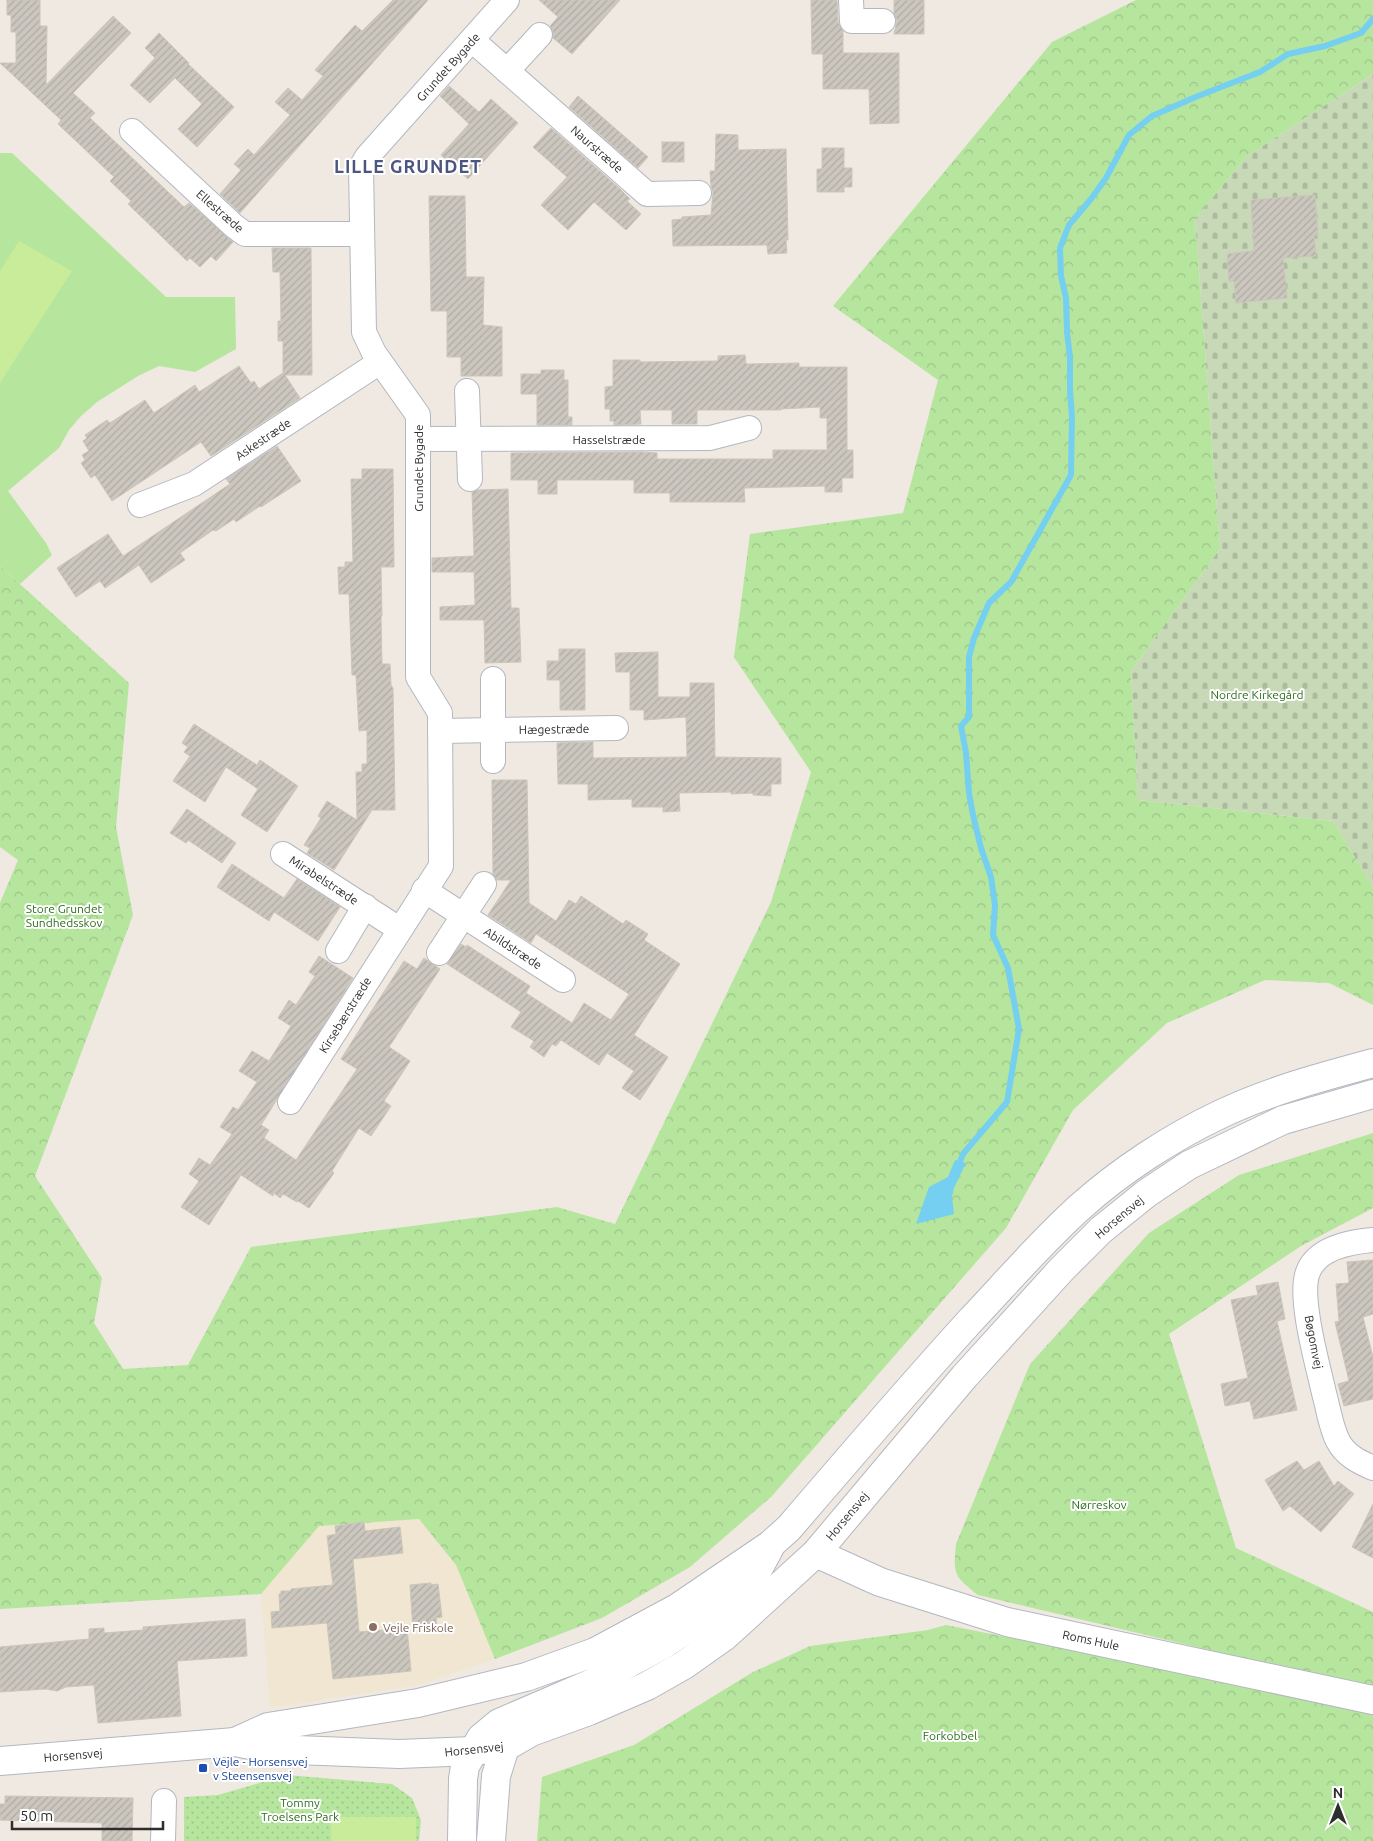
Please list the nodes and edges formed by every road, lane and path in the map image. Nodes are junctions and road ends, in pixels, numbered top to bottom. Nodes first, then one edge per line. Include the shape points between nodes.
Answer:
1 (507, 0) edge
2 (851, 0) edge
3 (883, 21) dead end
4 (540, 35) dead end
5 (472, 40) junction
6 (507, 71) junction
7 (132, 131) dead end
8 (699, 193) dead end
9 (361, 234) junction
10 (380, 362) junction
11 (467, 391) dead end
12 (749, 428) dead end
13 (418, 439) junction
14 (468, 439) junction
15 (470, 479) dead end
16 (140, 505) dead end
17 (493, 679) dead end
18 (616, 728) dead end
19 (493, 730) junction
20 (440, 731) junction
21 (493, 761) dead end
22 (283, 854) dead end
23 (484, 884) dead end
24 (424, 890) junction
25 (365, 906) junction
26 (462, 915) junction
27 (399, 929) junction
28 (338, 951) dead end
29 (439, 953) dead end
30 (563, 980) dead end
31 (1373, 1063) edge
32 (1373, 1094) edge
33 (290, 1102) dead end
34 (1373, 1240) edge
35 (1373, 1468) edge
36 (770, 1546) junction
37 (816, 1553) junction
38 (1373, 1700) edge
39 (235, 1742) junction
40 (505, 1747) junction
41 (473, 1751) junction
42 (0, 1762) edge
43 (164, 1801) dead end
44 (163, 1841) edge
45 (462, 1841) edge
46 (490, 1841) edge

1 - 5 street, Grundet Bygade
2 - 3 street via 852,21
4 - 6 street
5 - 6 street, Naurstræde
5 - 9 street, Grundet Bygade via 361,167
6 - 8 street, Naurstræde via 647,194
7 - 9 street, Ellestræde via 245,234
9 - 10 street, Grundet Bygade via 364,332
10 - 13 street, Grundet Bygade via 418,415
10 - 16 street, Askestræde via 194,484
11 - 14 street
12 - 14 street, Hasselstræde via 710,438
13 - 14 street, Hasselstræde
13 - 20 street, Grundet Bygade via 418,677 440,713
14 - 15 street
17 - 19 street
18 - 19 street, Hægestræde
19 - 20 street, Hægestræde
19 - 21 street
20 - 24 street, Grundet Bygade via 441,866
22 - 25 street, Mirabelstræde
23 - 26 street
24 - 26 street, Abildstræde
24 - 27 street, Grundet Bygade
25 - 27 street, Mirabelstræde
25 - 28 street, Mirabelstræde
26 - 29 street
26 - 30 street, Abildstræde
27 - 33 street, Kirsebærstræde
31 - 36 main road, Horsensvej via 1272,1093 1220,1114 1128,1169 1081,1206 1034,1252
32 - 37 main road, Horsensvej via 1282,1120 1189,1165 1101,1230 964,1377
34 - 35 street, Bøgomvej via 1353,1242 1318,1257 1308,1273 1305,1294 1312,1340 1338,1441 1356,1461
36 - 39 main road, Horsensvej via 677,1608 595,1652 535,1675 418,1703 268,1727
36 - 41 main road via 751,1582 702,1620 592,1683 499,1723 481,1738
37 - 38 main road, Roms Hule via 880,1582 1008,1622
37 - 40 main road, Horsensvej via 725,1636 684,1665 647,1686 531,1732
39 - 41 main road, Horsensvej via 306,1751 399,1754
39 - 42 main road, Horsensvej
40 - 41 main road, Horsensvej
40 - 46 main road via 496,1776
41 - 45 main road via 463,1779
43 - 44 street

